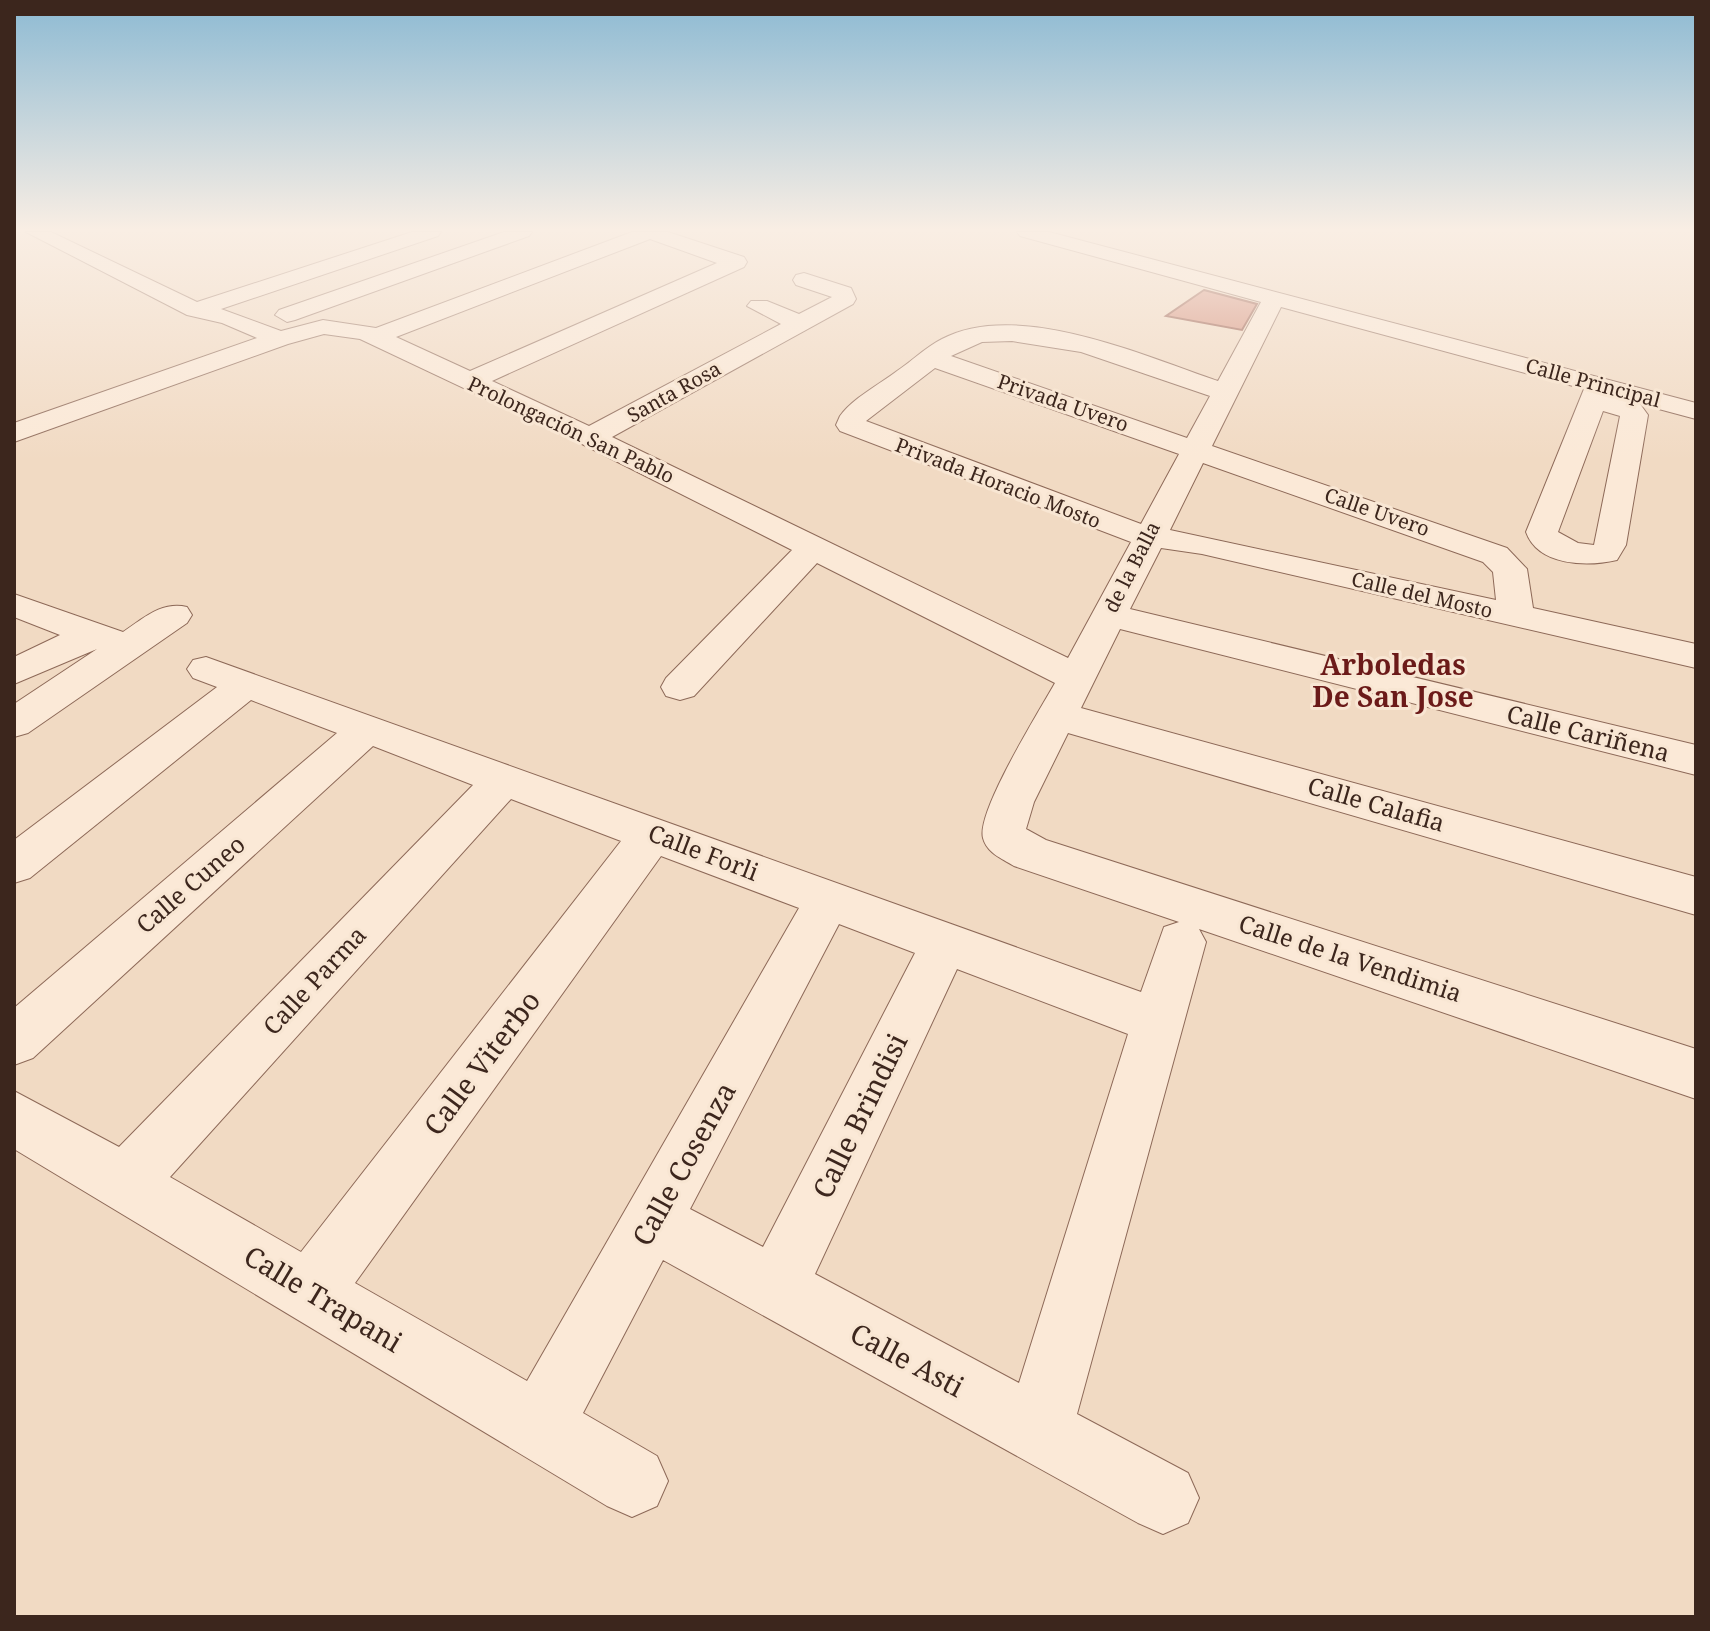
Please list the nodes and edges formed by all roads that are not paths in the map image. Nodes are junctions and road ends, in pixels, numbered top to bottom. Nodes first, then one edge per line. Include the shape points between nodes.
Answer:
1 (191, 308) edge
2 (201, 308) edge
3 (329, 308) edge
4 (450, 308) edge
5 (636, 308) edge
6 (764, 308) edge
7 (824, 308) edge
8 (1269, 308) edge
9 (1305, 308) edge
10 (195, 310) junction
11 (800, 323) junction
12 (266, 333) junction
13 (375, 337) junction
14 (932, 358) junction
15 (468, 382) junction
16 (1226, 392) junction
17 (1596, 393) junction
18 (1696, 411) edge
19 (14, 433) edge
20 (590, 437) junction
21 (1193, 449) junction
22 (1148, 537) junction
23 (814, 546) junction
24 (14, 605) edge
25 (174, 615) dead end
26 (1108, 615) junction
27 (1516, 616) junction
28 (109, 640) junction
29 (1696, 656) edge
30 (14, 672) edge
31 (1075, 677) junction
32 (680, 687) dead end
33 (1055, 715) junction
34 (14, 723) edge
35 (367, 729) junction
36 (1696, 760) edge
37 (504, 779) junction
38 (652, 834) junction
39 (1006, 840) joint
40 (14, 865) edge
41 (1696, 896) edge
42 (828, 900) junction
43 (1181, 942) dead end
44 (945, 943) junction
45 (1159, 1022) junction
46 (14, 1041) edge
47 (1696, 1074) edge
48 (14, 1118) edge
49 (126, 1182) junction
50 (652, 1221) junction
51 (775, 1289) junction
52 (311, 1291) junction
53 (539, 1427) junction
54 (1038, 1431) junction
55 (632, 1481) dead end
56 (1163, 1498) dead end

1 - 10 street
2 - 10 street
3 - 12 street
4 - 13 street
5 - 15 street
6 - 11 street
7 - 11 street, Santa Rosa
8 - 16 street, de la Balla
9 - 17 street, Calle Principal
10 - 12 street
11 - 20 street, Santa Rosa
12 - 13 street, Prolongación San Pablo via 339,326
12 - 19 street
13 - 15 street, Prolongación San Pablo
14 - 16 street via 963,338 995,332 1052,338
14 - 21 street, Privada Uvero
14 - 22 street, Privada Horacio Mosto via 854,416 850,425
15 - 20 street, Prolongación San Pablo
16 - 21 street, de la Balla
17 - 17 street via 1542,532 1559,548 1594,556 1610,545 1634,415
17 - 18 street, Calle Principal
20 - 23 street, Prolongación San Pablo
21 - 22 street, de la Balla
21 - 27 street, Calle Uvero via 1495,555 1510,569
22 - 26 street, de la Balla
22 - 27 street, Calle del Mosto via 1202,544
23 - 31 street, Prolongación San Pablo
23 - 32 street
24 - 28 street
25 - 28 street
26 - 31 street, de la Balla
26 - 36 street, Calle Cariñena
27 - 29 street, Calle del Mosto
28 - 30 street
28 - 34 street
31 - 33 street, de la Balla
33 - 39 street, de la Balla via 1012,802
33 - 41 street, Calle Calafia
35 - 37 street, Calle Forli
35 - 40 street, Calle Forli via 226,677
35 - 46 street, Calle Cuneo
37 - 38 street, Calle Forli
37 - 49 street, Calle Parma
38 - 42 street, Calle Forli
38 - 52 street, Calle Viterbo
39 - 47 street, Calle de la Vendimia via 1030,853
42 - 44 street, Calle Forli
42 - 50 street, Calle Cosenza
43 - 45 street
44 - 45 street, Calle Forli
44 - 51 street, Calle Brindisi
45 - 54 street
48 - 49 street, Calle Trapani
49 - 52 street, Calle Trapani
50 - 51 street, Calle Asti
50 - 53 street, Calle Cosenza
51 - 54 street, Calle Asti
52 - 53 street, Calle Trapani
53 - 55 street, Calle Trapani
54 - 56 street, Calle Asti

